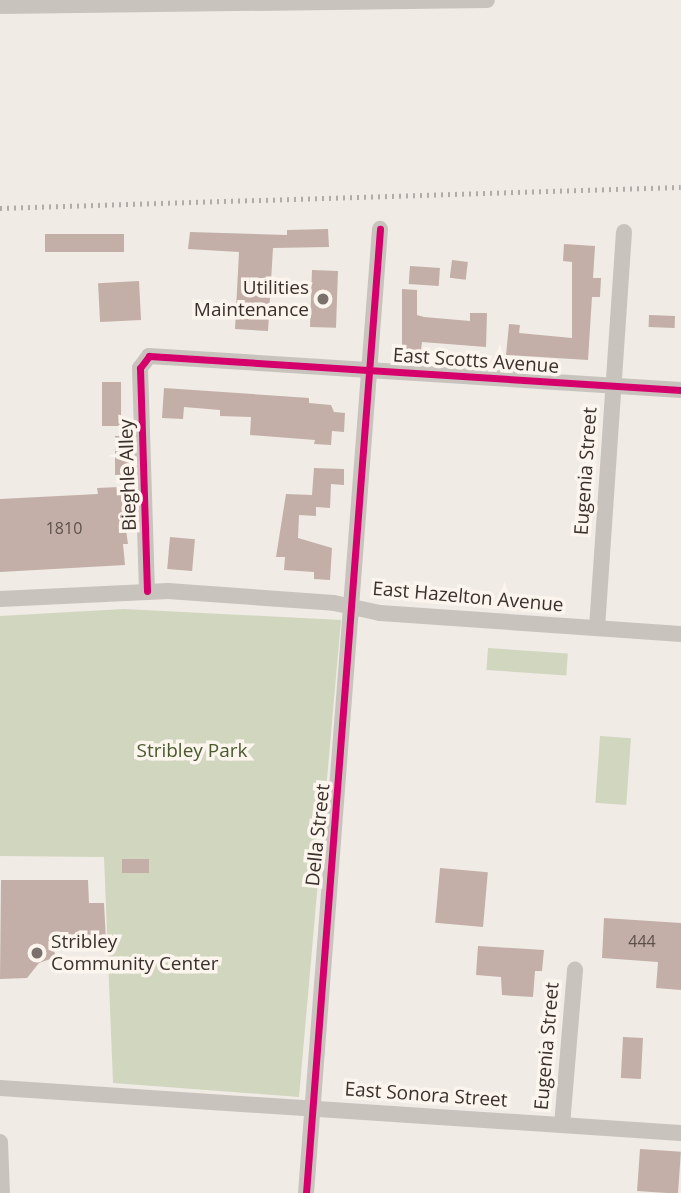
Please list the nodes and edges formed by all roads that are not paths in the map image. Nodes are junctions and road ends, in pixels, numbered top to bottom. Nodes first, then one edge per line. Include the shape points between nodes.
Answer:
1 (487, 0) edge
2 (126, 3) edge
3 (0, 6) edge
4 (380, 229) dead end
5 (624, 232) dead end
6 (144, 360) joint
7 (370, 369) junction
8 (613, 386) junction
9 (681, 390) edge
10 (147, 591) junction
11 (0, 599) edge
12 (354, 608) junction
13 (597, 628) junction
14 (681, 634) edge
15 (575, 970) dead end
16 (0, 1088) edge
17 (312, 1108) junction
18 (562, 1125) junction
19 (681, 1133) edge
20 (0, 1142) edge
21 (2, 1193) edge
22 (306, 1193) edge

1 - 2 street
2 - 3 street
4 - 7 street, Della Street
5 - 8 street, Eugenia Street
6 - 7 street, East Scotts Avenue via 153,355
6 - 10 street, Bieghle Alley via 140,368
7 - 8 street, East Scotts Avenue
7 - 12 street, Della Street
8 - 9 street, East Scotts Avenue
8 - 13 street, Eugenia Street
10 - 11 street, East Hazelton Avenue
10 - 12 street, East Hazelton Avenue
12 - 13 street, East Hazelton Avenue
12 - 17 street, Della Street
13 - 14 street, East Hazelton Avenue
15 - 18 street, Eugenia Street
16 - 17 street, East Sonora Street
17 - 18 street, East Sonora Street
17 - 22 street, Della Street
18 - 19 street, East Sonora Street
20 - 21 street

